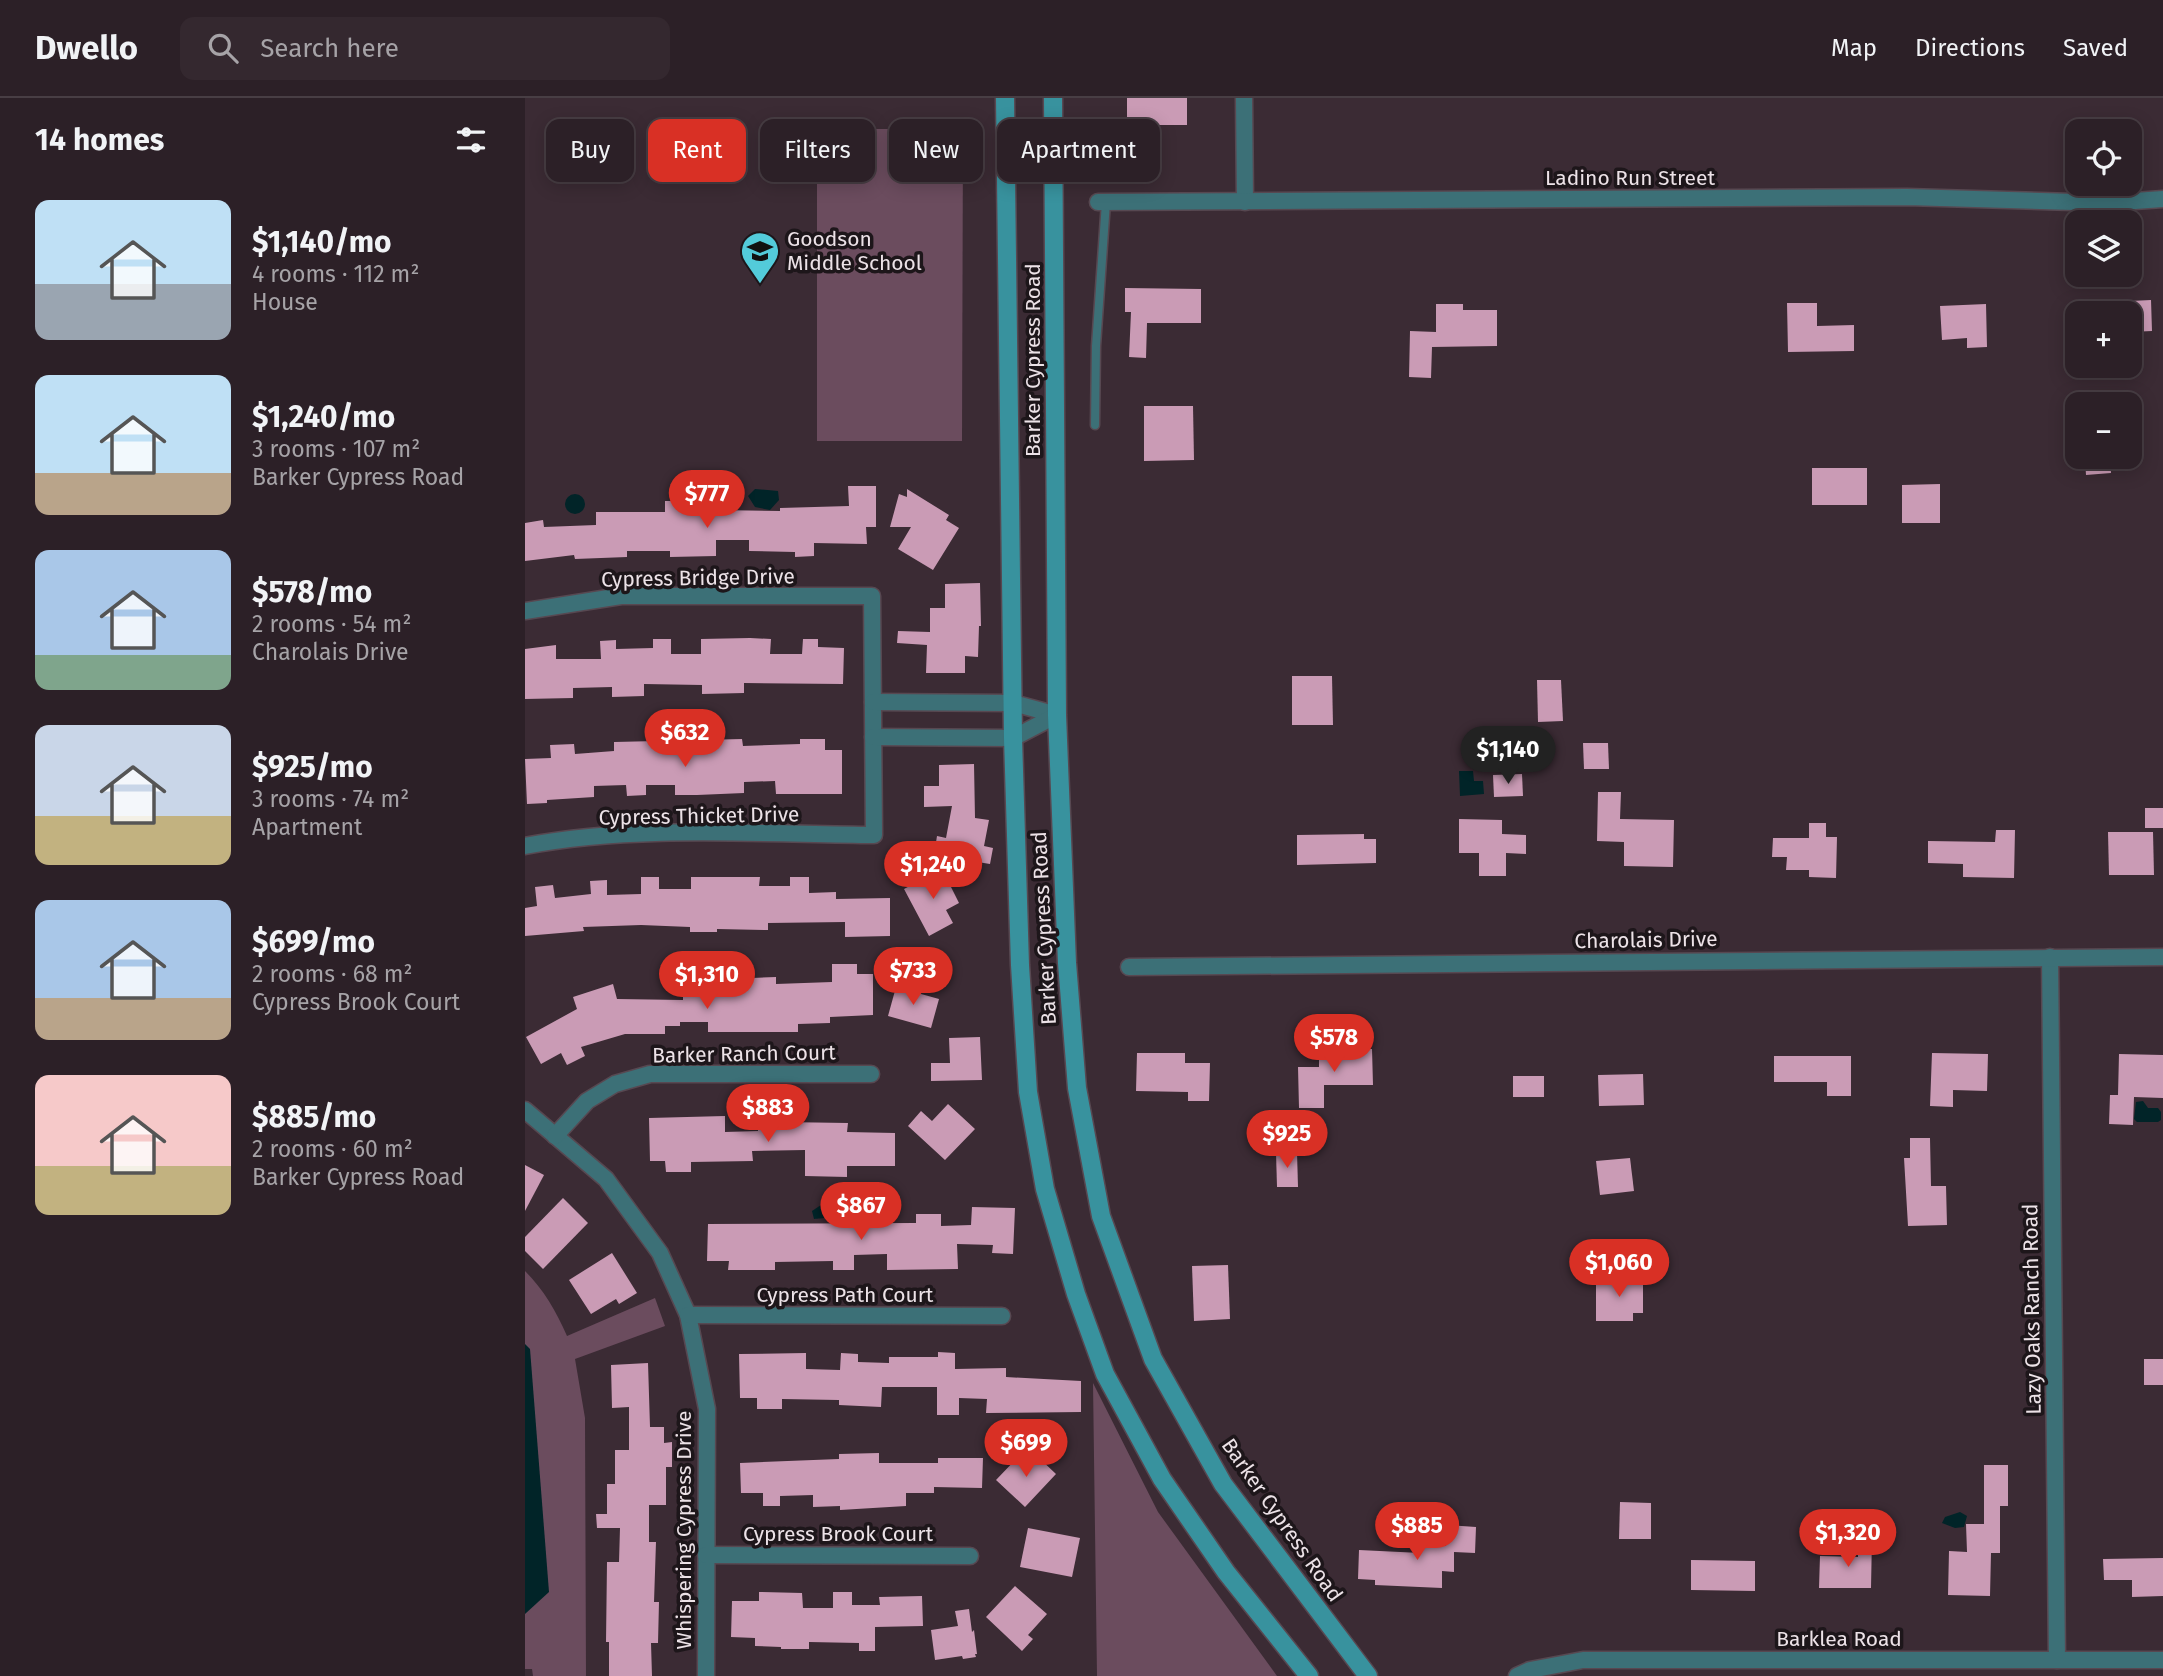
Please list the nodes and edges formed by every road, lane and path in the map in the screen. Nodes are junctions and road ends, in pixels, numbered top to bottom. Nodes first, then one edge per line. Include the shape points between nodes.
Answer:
1 (1005, 98) edge
2 (1053, 98) edge
3 (1244, 98) edge
4 (2163, 199) edge
5 (1102, 202) joint
6 (1245, 202) junction
7 (1095, 425) dead end
8 (525, 611) edge
9 (873, 702) junction
10 (1013, 703) junction
11 (1057, 715) junction
12 (873, 737) junction
13 (1013, 738) junction
14 (525, 846) edge
15 (2050, 957) junction
16 (2163, 957) edge
17 (1129, 967) dead end
18 (871, 1074) dead end
19 (525, 1110) edge
20 (555, 1136) junction
21 (688, 1315) junction
22 (1002, 1316) dead end
23 (706, 1555) junction
24 (970, 1556) dead end
25 (2057, 1660) junction
26 (2163, 1660) edge
27 (706, 1676) edge
28 (1309, 1676) edge
29 (1368, 1676) edge
30 (1517, 1676) edge

1 - 10 main road, Barker Cypress Road
2 - 11 main road, Barker Cypress Road
3 - 6 street
4 - 6 street, Ladino Run Street via 2107,203 1907,197
5 - 6 street, Ladino Run Street
5 - 7 lane
8 - 9 street, Cypress Bridge Drive via 621,596 872,596
9 - 10 street
9 - 12 street
10 - 11 street
10 - 13 main road, Barker Cypress Road
11 - 13 street
11 - 29 main road, Barker Cypress Road via 1077,1088 1101,1216 1153,1359 1223,1484
12 - 13 street
12 - 14 street, Cypress Thicket Drive via 874,835 653,834
13 - 28 main road, Barker Cypress Road via 1028,1092 1045,1189 1076,1294 1105,1374 1161,1479 1226,1572
15 - 16 street, Charolais Drive
15 - 17 street, Charolais Drive
15 - 25 street, Lazy Oaks Ranch Road
18 - 20 street, Barker Ranch Court via 650,1074 615,1084 587,1101
19 - 20 street, Whispering Cypress Drive
20 - 21 street, Whispering Cypress Drive via 606,1179 660,1253
21 - 22 street, Cypress Path Court
21 - 23 street, Whispering Cypress Drive via 707,1409
23 - 24 street, Cypress Brook Court
23 - 27 street, Whispering Cypress Drive
25 - 26 street, Barklea Road
25 - 30 street, Barklea Road via 1583,1661

